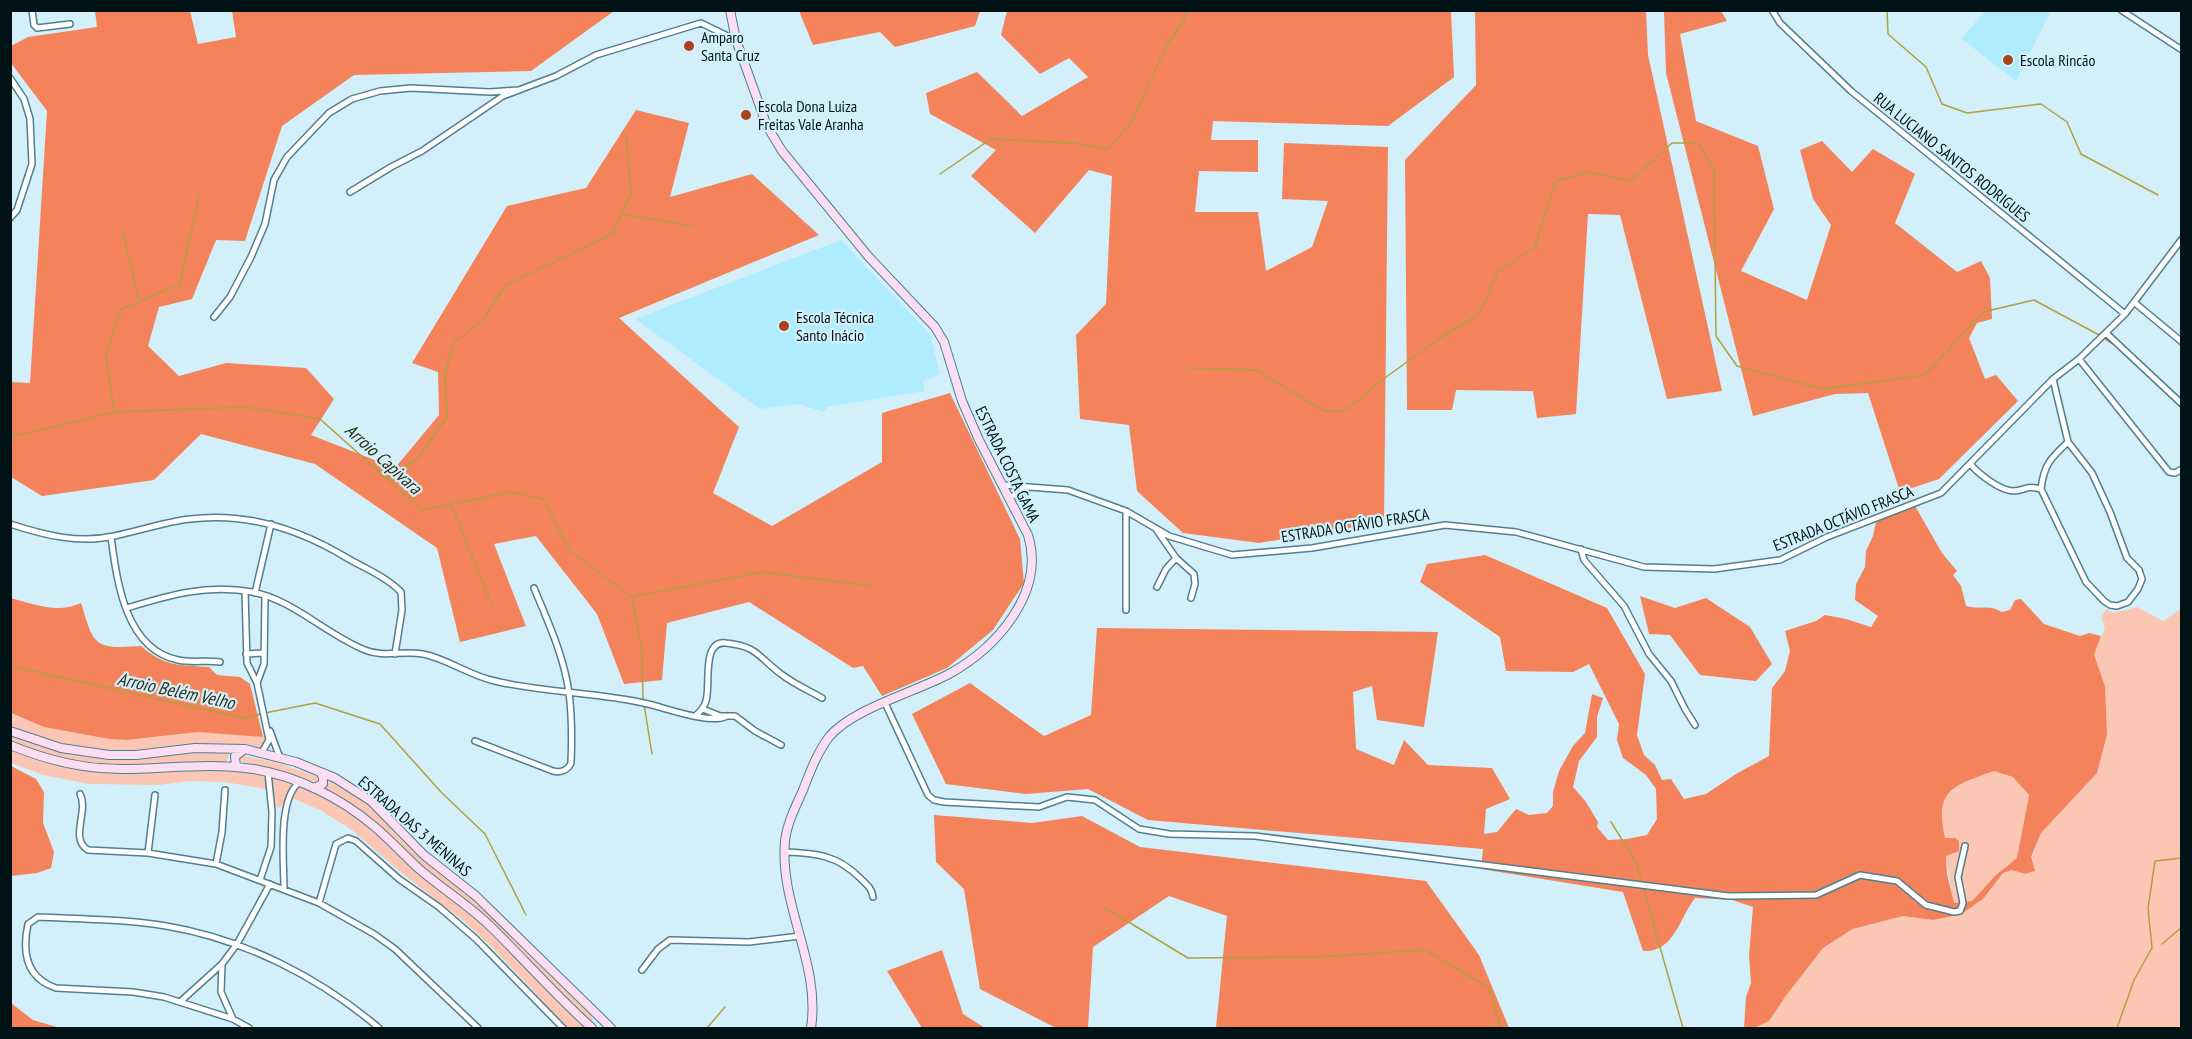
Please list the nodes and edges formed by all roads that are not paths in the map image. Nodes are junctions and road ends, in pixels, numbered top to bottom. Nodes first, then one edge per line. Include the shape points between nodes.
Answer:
1 (32, 10) edge
2 (730, 10) edge
3 (1772, 10) edge
4 (2121, 10) edge
5 (70, 24) dead end
6 (736, 40) junction
7 (2181, 50) edge
8 (10, 78) edge
9 (519, 90) junction
10 (350, 192) dead end
11 (10, 218) edge
12 (2181, 239) edge
13 (2135, 303) junction
14 (2125, 314) junction
15 (214, 317) dead end
16 (2106, 333) junction
17 (2181, 342) edge
18 (2079, 359) junction
19 (2053, 379) junction
20 (2181, 404) edge
21 (2068, 442) junction
22 (1970, 464) junction
23 (2181, 469) edge
24 (1002, 485) junction
25 (1028, 488) junction
26 (2041, 489) junction
27 (1009, 498) junction
28 (1126, 511) junction
29 (10, 524) edge
30 (271, 524) junction
31 (1155, 528) junction
32 (111, 537) junction
33 (1581, 549) junction
34 (1176, 558) junction
35 (534, 588) dead end
36 (1157, 588) dead end
37 (245, 591) junction
38 (255, 592) junction
39 (265, 597) junction
40 (1191, 598) dead end
41 (127, 608) junction
42 (1126, 610) dead end
43 (264, 653) junction
44 (246, 654) junction
45 (395, 654) junction
46 (220, 662) dead end
47 (257, 683) junction
48 (569, 693) junction
49 (822, 698) dead end
50 (885, 703) junction
51 (703, 709) junction
52 (695, 716) junction
53 (727, 716) junction
54 (1695, 724) dead end
55 (267, 727) junction
56 (10, 731) edge
57 (475, 741) dead end
58 (781, 745) dead end
59 (10, 746) edge
60 (244, 749) junction
61 (262, 752) junction
62 (280, 758) junction
63 (236, 767) junction
64 (268, 772) junction
65 (320, 772) junction
66 (300, 782) junction
67 (314, 788) junction
68 (225, 790) dead end
69 (80, 794) dead end
70 (155, 795) dead end
71 (272, 812) junction
72 (286, 813) junction
73 (1965, 846) dead end
74 (785, 852) junction
75 (148, 853) junction
76 (216, 864) junction
77 (260, 880) junction
78 (270, 884) junction
79 (285, 889) junction
80 (873, 897) dead end
81 (319, 903) junction
82 (800, 936) junction
83 (237, 944) junction
84 (222, 964) junction
85 (642, 970) dead end
86 (180, 1001) junction
87 (233, 1019) junction
88 (476, 1027) edge
89 (249, 1029) edge
90 (378, 1029) edge
91 (469, 1029) edge
92 (563, 1029) edge
93 (592, 1029) edge
94 (610, 1029) edge
95 (811, 1029) edge

1 - 5 street via 37,28
2 - 6 main road, ESTRADA COSTA GAMA
3 - 14 street, RUA LUCIANO SANTOS RODRIGUES via 1780,23 1851,91
4 - 7 street
6 - 9 street via 708,25 693,24 596,55
6 - 24 main road, ESTRADA COSTA GAMA via 768,126 782,151 944,342 962,401
8 - 11 street via 24,99 30,119 32,164 17,210
9 - 10 street via 503,96 422,151
9 - 15 street via 380,91 352,99 329,113 287,157 274,180 265,224 251,257 230,297
12 - 13 street, ESTRADA OCTÁVIO FRASCA
13 - 14 street, ESTRADA OCTÁVIO FRASCA
13 - 17 street
14 - 16 street, ESTRADA OCTÁVIO FRASCA
16 - 18 street, ESTRADA OCTÁVIO FRASCA
16 - 20 street
18 - 19 street, ESTRADA OCTÁVIO FRASCA
18 - 23 street via 2169,472
19 - 21 street
19 - 22 street, ESTRADA OCTÁVIO FRASCA
21 - 26 street via 2049,461
21 - 26 street via 2092,473 2127,558 2139,570 2142,579 2128,602 2110,605 2086,582
22 - 26 street via 2006,490 2029,486
22 - 33 street, ESTRADA OCTÁVIO FRASCA via 1941,493 1827,537 1780,560 1714,569 1644,567
24 - 25 street, ESTRADA OCTÁVIO FRASCA
24 - 27 main road, ESTRADA COSTA GAMA
25 - 27 street
25 - 28 street, ESTRADA OCTÁVIO FRASCA via 1068,490
27 - 50 main road, ESTRADA COSTA GAMA via 1032,547 1030,576 1020,606 999,633 950,674
28 - 31 street, ESTRADA OCTÁVIO FRASCA
28 - 42 street
29 - 32 street via 64,538
30 - 32 street via 228,518 192,519
30 - 38 street
30 - 45 street via 318,541 401,592
31 - 33 street, ESTRADA OCTÁVIO FRASCA via 1232,555 1312,548 1444,525 1516,532
31 - 34 street
32 - 41 street
33 - 54 street via 1584,560 1624,606 1649,654 1671,681
34 - 36 street
34 - 40 street via 1194,574
35 - 48 street via 555,638
37 - 38 street
37 - 41 street via 191,590
37 - 44 street
38 - 39 street
39 - 43 street
39 - 45 street via 365,650
41 - 46 street via 137,632 160,653 177,660
43 - 44 street
43 - 47 street
44 - 47 street
45 - 48 street via 433,656 481,678
47 - 55 street
48 - 52 street via 617,697
48 - 57 street via 571,763 562,771
49 - 51 street via 781,674 750,648 721,642 710,652
50 - 73 street via 928,795 934,800 1040,807 1067,797 1095,800 1140,829 1169,834 1254,836 1728,896 1816,895 1868,875 1897,881 1924,904 1954,912 1963,906 1958,877
50 - 74 main road, ESTRADA COSTA GAMA via 837,729 825,744 791,819
51 - 52 street
51 - 53 street
52 - 53 street
53 - 58 street via 735,716
55 - 61 street via 268,745
55 - 62 street
56 - 60 main road, ESTRADA DAS 3 MENINAS via 61,748 109,755 195,748
59 - 63 main road, ESTRADA DAS 3 MENINAS via 63,763 100,768
60 - 61 main road, ESTRADA DAS 3 MENINAS
60 - 63 main road via 235,756
61 - 62 main road, ESTRADA DAS 3 MENINAS
62 - 65 main road, ESTRADA DAS 3 MENINAS
63 - 64 main road, ESTRADA DAS 3 MENINAS
64 - 66 main road, ESTRADA DAS 3 MENINAS
64 - 71 street
65 - 67 main road via 323,784
65 - 94 main road, ESTRADA DAS 3 MENINAS via 371,801 424,855 519,936
66 - 67 main road, ESTRADA DAS 3 MENINAS
66 - 72 street via 290,792
67 - 93 main road, ESTRADA DAS 3 MENINAS via 374,826 460,900
68 - 76 street
69 - 75 street via 84,804 79,838 84,848
70 - 75 street
71 - 72 street
71 - 77 street via 270,847
72 - 79 street
74 - 80 street via 837,860 870,888
74 - 82 main road, ESTRADA COSTA GAMA via 788,889
75 - 76 street
76 - 77 street
77 - 78 street
78 - 79 street
78 - 83 street
79 - 81 street
81 - 88 street via 395,949
81 - 92 street via 336,844 348,838 356,841 476,939
82 - 85 street via 750,942 670,940
82 - 95 main road, ESTRADA COSTA GAMA via 811,986
83 - 84 street
83 - 86 street via 144,923 38,917 28,924 27,960 35,976 49,985 133,992
83 - 90 street via 328,990
84 - 86 street
84 - 87 street via 221,992
86 - 87 street
87 - 89 street
88 - 91 street

